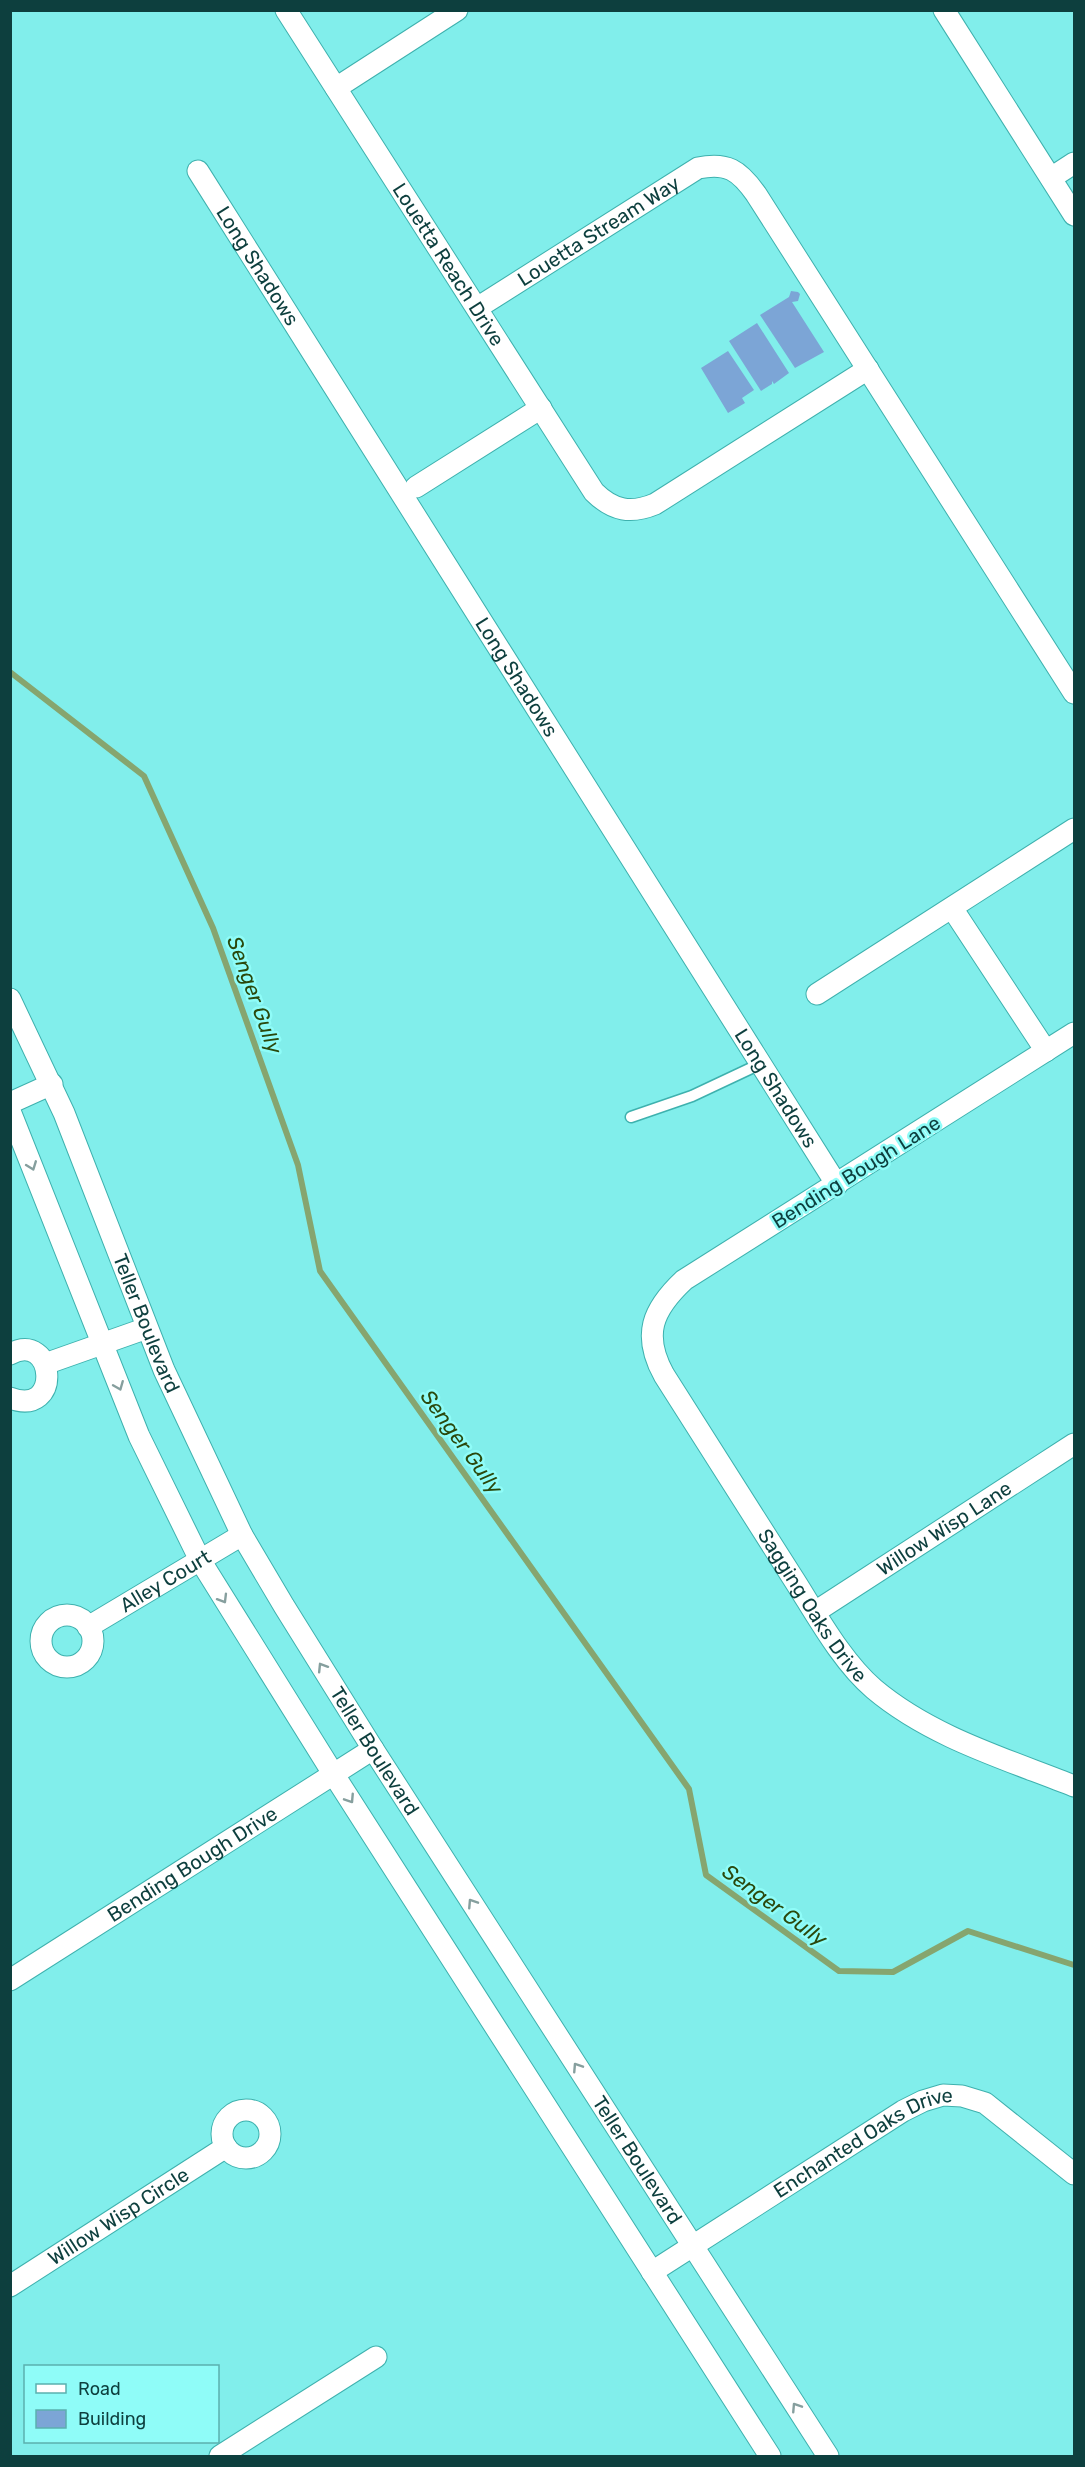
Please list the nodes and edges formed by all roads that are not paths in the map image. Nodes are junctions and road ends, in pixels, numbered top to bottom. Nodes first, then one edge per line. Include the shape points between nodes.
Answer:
1 (286, 10) edge
2 (457, 10) edge
3 (944, 10) edge
4 (336, 88) junction
5 (1074, 163) edge
6 (198, 171) dead end
7 (1051, 178) junction
8 (1074, 215) edge
9 (477, 308) junction
10 (868, 369) junction
11 (541, 408) junction
12 (416, 487) dead end
13 (1074, 693) edge
14 (1074, 829) edge
15 (952, 908) junction
16 (817, 994) dead end
17 (10, 999) edge
18 (1074, 1033) edge
19 (1046, 1052) junction
20 (760, 1064) junction
21 (52, 1084) junction
22 (10, 1103) edge
23 (10, 1112) edge
24 (631, 1117) dead end
25 (837, 1185) junction
26 (652, 1325) joint
27 (147, 1328) junction
28 (101, 1344) junction
29 (10, 1354) edge
30 (45, 1364) junction
31 (10, 1398) edge
32 (1074, 1444) edge
33 (242, 1534) junction
34 (200, 1560) junction
35 (815, 1612) junction
36 (88, 1627) dead end
37 (373, 1749) junction
38 (334, 1775) junction
39 (1074, 1786) edge
40 (10, 1980) edge
41 (226, 2147) dead end
42 (1074, 2174) edge
43 (692, 2247) junction
44 (652, 2272) junction
45 (10, 2286) edge
46 (376, 2357) dead end
47 (220, 2457) edge
48 (770, 2457) edge
49 (828, 2457) edge

1 - 4 street, Louetta Reach Drive
2 - 4 street
3 - 7 street
4 - 9 street, Louetta Reach Drive
5 - 7 street
6 - 20 street, Long Shadows
7 - 8 street
9 - 10 street, Louetta Stream Way via 685,175 698,168 723,165 739,173 756,194
9 - 11 street, Louetta Reach Drive
10 - 11 street, Louetta Reach Drive via 655,504 633,511 620,510 602,501
10 - 13 street
11 - 12 street
14 - 15 street
15 - 16 street
15 - 19 street
17 - 21 street, Teller Boulevard
18 - 19 street, Bending Bough Lane
19 - 25 street, Bending Bough Lane
20 - 24 lane via 692,1096
20 - 25 street, Long Shadows
21 - 22 street
21 - 27 street, Teller Boulevard
23 -> 28 street
25 - 26 street, Bending Bough Lane via 684,1280 657,1312
26 - 35 street, Sagging Oaks Drive via 654,1350 664,1375
27 - 28 street
27 - 33 street, Teller Boulevard
28 - 30 street
28 -> 34 street via 139,1436
29 - 30 street via 32,1352
30 - 31 street via 48,1379 41,1393 27,1401
32 - 35 street, Willow Wisp Lane
33 - 34 street, Alley Court
37 -> 33 street, Teller Boulevard
34 - 36 street, Alley Court
34 -> 38 street
35 - 39 street, Sagging Oaks Drive via 849,1662 873,1689 899,1707 970,1745
37 - 38 street, Bending Bough Drive
43 -> 37 street, Teller Boulevard
38 - 40 street, Bending Bough Drive
38 -> 44 street
41 - 45 street, Willow Wisp Circle
42 - 43 street, Enchanted Oaks Drive via 985,2103 943,2095 903,2111
43 - 44 street, Enchanted Oaks Drive
49 -> 43 street, Teller Boulevard
44 - 48 street
46 - 47 street

